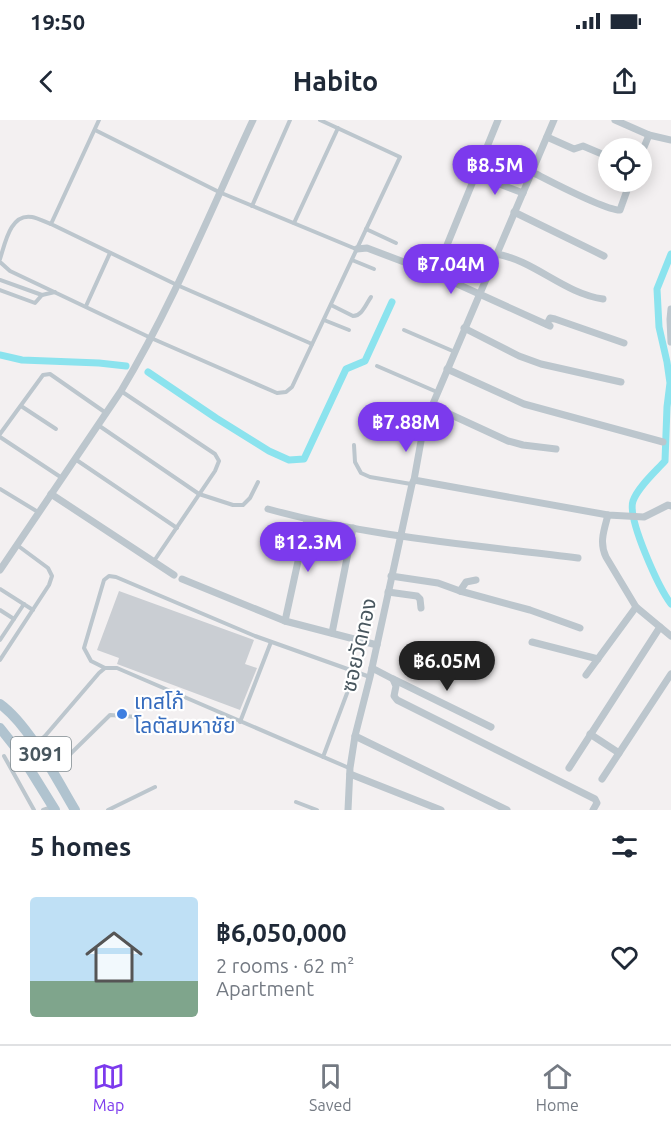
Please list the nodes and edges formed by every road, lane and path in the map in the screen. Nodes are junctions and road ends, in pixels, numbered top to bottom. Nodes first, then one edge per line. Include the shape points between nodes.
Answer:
1 (99, 120) edge
2 (253, 120) edge
3 (290, 120) edge
4 (320, 120) edge
5 (498, 120) edge
6 (554, 120) edge
7 (615, 120) edge
8 (328, 122) edge
9 (338, 128) junction
10 (95, 130) junction
11 (649, 135) junction
12 (547, 137) junction
13 (648, 138) edge
14 (671, 140) edge
15 (598, 152) edge
16 (532, 172) junction
17 (476, 175) junction
18 (219, 192) junction
19 (626, 192) edge
20 (523, 193) junction
21 (252, 206) junction
22 (514, 212) junction
23 (294, 223) junction
24 (51, 224) junction
25 (366, 229) junction
26 (396, 243) dead end
27 (357, 249) junction
28 (110, 253) junction
29 (496, 254) junction
30 (604, 256) dead end
31 (352, 260) junction
32 (0, 261) edge
33 (374, 269) dead end
34 (433, 273) junction
35 (0, 280) edge
36 (177, 285) junction
37 (0, 290) edge
38 (56, 291) junction
39 (479, 294) junction
40 (42, 295) junction
41 (371, 297) dead end
42 (603, 299) dead end
43 (331, 305) junction
44 (86, 306) junction
45 (671, 309) edge
46 (324, 320) junction
47 (464, 328) junction
48 (349, 330) dead end
49 (404, 330) dead end
50 (151, 338) junction
51 (671, 342) edge
52 (624, 343) dead end
53 (312, 344) junction
54 (454, 352) junction
55 (377, 366) dead end
56 (447, 369) junction
57 (621, 382) dead end
58 (121, 391) junction
59 (438, 392) junction
60 (21, 406) junction
61 (432, 406) junction
62 (106, 413) junction
63 (98, 424) junction
64 (56, 429) dead end
65 (380, 429) dead end
66 (423, 430) junction
67 (0, 436) edge
68 (663, 442) dead end
69 (354, 445) dead end
70 (556, 449) dead end
71 (75, 459) junction
72 (62, 478) junction
73 (258, 482) dead end
74 (413, 482) junction
75 (0, 489) edge
76 (51, 494) junction
77 (199, 494) junction
78 (671, 506) edge
79 (268, 509) dead end
80 (39, 513) junction
81 (608, 515) junction
82 (307, 520) junction
83 (177, 528) junction
84 (353, 528) junction
85 (401, 536) junction
86 (17, 545) junction
87 (578, 558) dead end
88 (154, 562) junction
89 (0, 570) edge
90 (174, 575) dead end
91 (391, 576) junction
92 (182, 579) dead end
93 (476, 580) dead end
94 (0, 589) edge
95 (460, 591) junction
96 (388, 592) junction
97 (24, 604) junction
98 (636, 607) junction
99 (421, 608) dead end
100 (0, 610) edge
101 (33, 610) junction
102 (14, 619) junction
103 (285, 621) junction
104 (660, 627) junction
105 (580, 628) dead end
106 (0, 630) edge
107 (5, 633) junction
108 (332, 633) junction
109 (671, 636) edge
110 (0, 640) edge
111 (271, 642) junction
112 (532, 642) dead end
113 (377, 645) junction
114 (598, 659) junction
115 (0, 660) edge
116 (372, 668) junction
117 (105, 669) junction
118 (355, 672) junction
119 (671, 674) edge
120 (586, 675) dead end
121 (370, 677) junction
122 (393, 679) junction
123 (0, 704) edge
124 (137, 717) dead end
125 (240, 722) junction
126 (491, 727) dead end
127 (0, 728) edge
128 (590, 734) junction
129 (355, 736) junction
130 (35, 745) junction
131 (619, 753) junction
132 (45, 754) dead end
133 (4, 756) dead end
134 (323, 757) junction
135 (39, 758) dead end
136 (30, 763) dead end
137 (23, 767) dead end
138 (569, 768) dead end
139 (350, 771) junction
140 (52, 772) junction
141 (602, 779) dead end
142 (155, 787) dead end
143 (296, 802) dead end
144 (117, 808) edge
145 (50, 809) edge
146 (34, 810) edge
147 (75, 810) edge
148 (108, 810) edge
149 (317, 810) edge
150 (348, 810) edge
151 (441, 810) edge
152 (507, 810) edge
153 (593, 810) edge

1 - 10 lane
2 - 18 street
3 - 21 lane
4 - 8 lane
5 - 17 street
6 - 12 street, ซอยวัดทอง
7 - 11 street
8 - 9 lane
9 - 23 lane
9 - 25 lane via 399,157
10 - 18 lane
10 - 24 lane
11 - 13 street
11 - 14 street
12 - 15 street via 574,149 583,146
12 - 16 street, ซอยวัดทอง
16 - 19 street via 615,210 620,210
16 - 20 street, ซอยวัดทอง
17 - 20 street
17 - 34 street
18 - 21 lane
18 - 36 street
20 - 22 street, ซอยวัดทอง
21 - 23 lane
22 - 29 street, ซอยวัดทอง
22 - 30 street
23 - 27 lane
24 - 28 lane
24 - 32 lane via 30,216 19,219 9,231
25 - 26 lane
25 - 27 lane
27 - 31 lane
27 - 34 street via 367,248
28 - 36 lane
28 - 44 lane
29 - 39 street, ซอยวัดทอง
29 - 42 street
31 - 33 lane
31 - 43 lane
32 - 38 lane via 10,271
34 - 39 street
35 - 40 lane
36 - 50 street
36 - 53 lane
37 - 40 lane via 35,303
38 - 40 lane
38 - 44 lane
39 - 47 street, ซอยวัดทอง
39 - 52 street via 548,325 550,318 555,319
41 - 43 lane via 357,316
43 - 46 lane
44 - 50 lane
45 - 51 street
46 - 48 lane
46 - 53 lane
47 - 54 street, ซอยวัดทอง
47 - 57 street via 541,364
49 - 54 lane
50 - 53 lane via 277,393 292,387
50 - 58 street
54 - 56 street, ซอยวัดทอง
55 - 59 lane
56 - 59 street, ซอยวัดทอง
56 - 68 street via 524,404
58 - 62 street
58 - 77 lane via 215,454 219,461 215,471
59 - 61 street, ซอยวัดทอง
60 - 62 lane via 43,375 50,374
60 - 64 lane
60 - 67 lane
61 - 66 street, ซอยวัดทอง
61 - 70 street via 508,441
62 - 63 street
63 - 71 street
63 - 77 lane
65 - 66 street via 392,422
66 - 74 street, ซอยวัดทอง
67 - 72 lane
69 - 74 lane via 355,462 361,473
71 - 72 street
71 - 83 lane
72 - 76 street
73 - 77 lane via 243,505
74 - 81 street
74 - 85 street, ซอยวัดทอง
75 - 80 lane
76 - 80 street
76 - 88 street
77 - 83 lane
78 - 81 street via 639,518
79 - 82 street
80 - 86 street
81 - 98 street via 602,550
82 - 84 street
82 - 103 street
83 - 88 lane
84 - 85 street
84 - 108 street
85 - 87 street
85 - 91 street, ซอยวัดทอง
86 - 89 street
86 - 101 lane via 48,568 52,576
88 - 90 street
91 - 95 street via 438,583
91 - 96 street, ซอยวัดทอง
92 - 103 street
93 - 95 street via 466,582
94 - 97 lane
95 - 105 street
96 - 99 street via 417,596
96 - 113 street, ซอยวัดทอง
97 - 101 lane
97 - 102 lane
98 - 104 street
98 - 114 street
100 - 102 lane
101 - 115 lane
102 - 107 lane
103 - 108 street
104 - 109 street
104 - 128 street
106 - 107 lane
107 - 110 lane
108 - 113 street
111 - 117 lane via 109,576 104,580 84,648 91,661
111 - 118 lane
111 - 125 lane
112 - 114 street
113 - 116 street, ซอยวัดทอง
114 - 120 street
116 - 121 street, ซอยวัดทอง
116 - 122 street
117 - 125 lane via 117,668
117 - 130 lane
118 - 121 lane
118 - 134 lane
119 - 131 street
121 - 129 street, ซอยวัดทอง
122 - 126 street
122 - 153 street via 397,700 595,799
123 - 130 main road, 3091
124 - 140 lane via 110,715
125 - 134 lane
127 - 145 main road, 3091 via 19,752
128 - 131 street
128 - 138 street
129 - 139 street, ซอยวัดทอง
129 - 152 street
130 - 140 main road, 3091
131 - 141 street
132 - 135 path, bridge
133 - 146 lane
134 - 139 lane
136 - 137 path, bridge
139 - 150 street, ซอยวัดทอง
139 - 151 street
140 - 147 main road, 3091
142 - 144 lane
143 - 149 lane
144 - 148 lane

